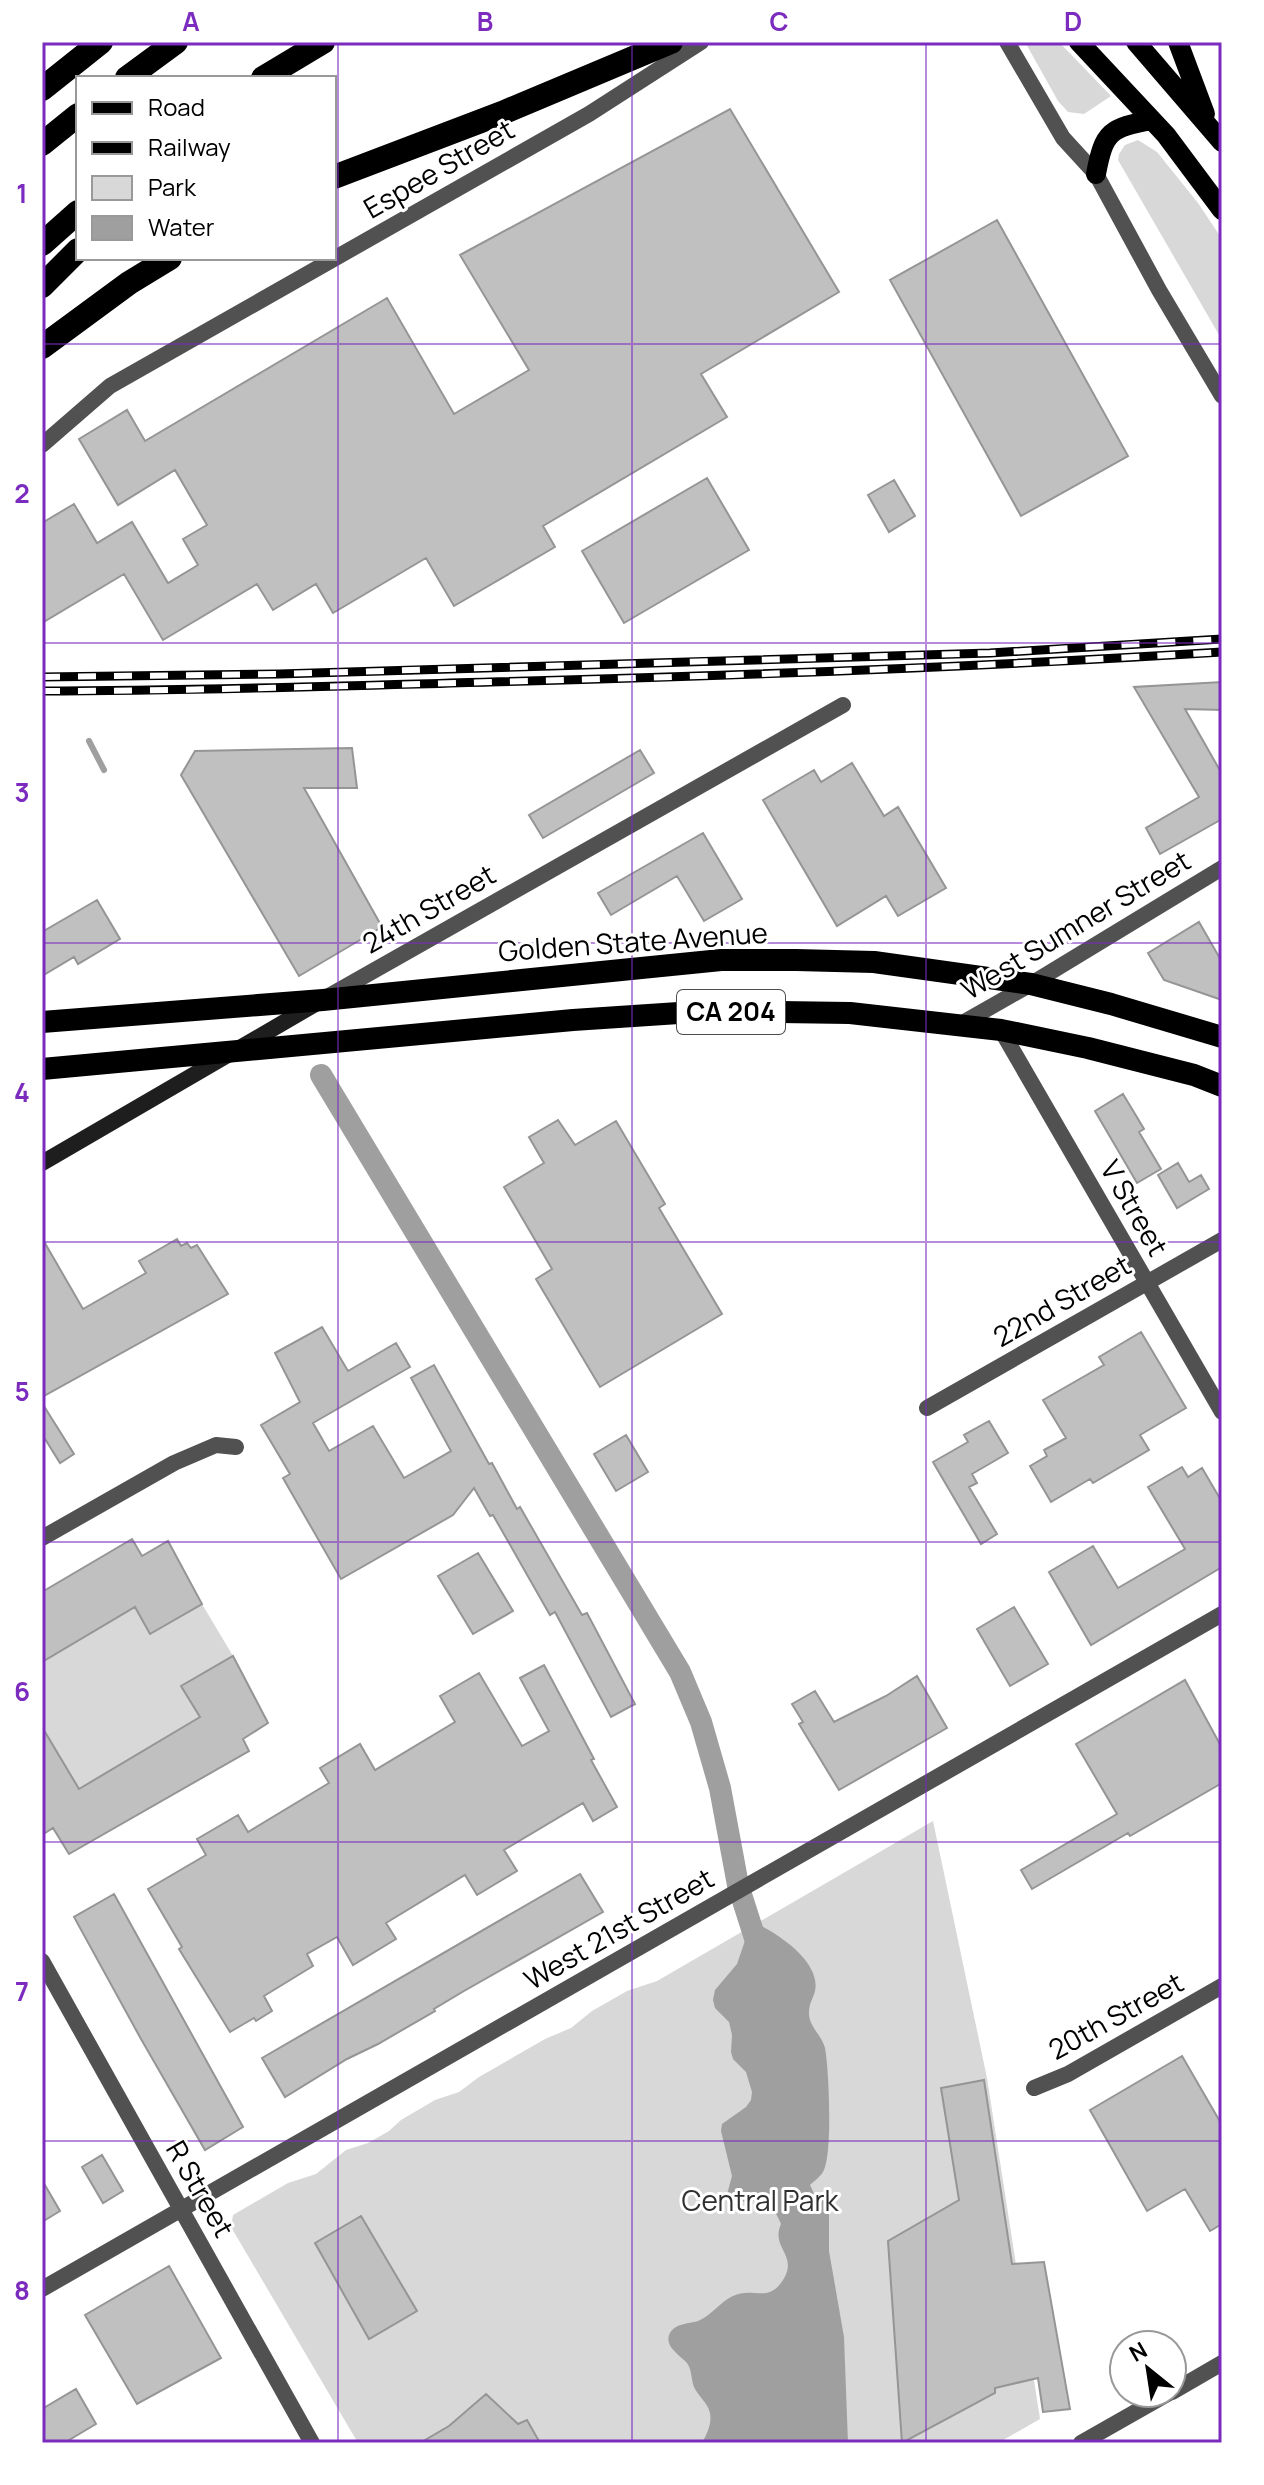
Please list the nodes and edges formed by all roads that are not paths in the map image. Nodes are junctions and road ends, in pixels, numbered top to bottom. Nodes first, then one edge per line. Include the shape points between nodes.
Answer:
1 (101, 42) edge
2 (176, 42) edge
3 (323, 42) edge
4 (334, 42) edge
5 (671, 42) edge
6 (701, 42) edge
7 (1007, 42) edge
8 (1079, 42) edge
9 (1136, 42) edge
10 (1178, 42) edge
11 (130, 76) edge
12 (266, 76) edge
13 (292, 76) edge
14 (42, 89) edge
15 (76, 117) edge
16 (1152, 120) junction
17 (1216, 135) edge
18 (42, 144) edge
19 (1096, 174) junction
20 (336, 176) edge
21 (1222, 210) edge
22 (76, 214) edge
23 (42, 244) edge
24 (76, 252) edge
25 (336, 258) edge
26 (167, 260) edge
27 (332, 260) edge
28 (42, 286) edge
29 (42, 347) edge
30 (1222, 396) edge
31 (42, 445) edge
32 (843, 705) dead end
33 (1222, 868) edge
34 (1031, 984) junction
35 (323, 1000) junction
36 (42, 1022) edge
37 (957, 1026) junction
38 (1001, 1030) junction
39 (1222, 1037) edge
40 (234, 1051) junction
41 (42, 1069) edge
42 (1222, 1086) edge
43 (42, 1163) edge
44 (1222, 1240) edge
45 (1147, 1283) junction
46 (927, 1408) dead end
47 (1222, 1412) edge
48 (236, 1447) dead end
49 (42, 1538) edge
50 (1222, 1614) edge
51 (42, 1961) edge
52 (1222, 1986) edge
53 (1034, 2088) dead end
54 (182, 2209) junction
55 (42, 2289) edge
56 (1222, 2363) edge
57 (1188, 2382) edge
58 (1141, 2409) edge
59 (312, 2443) edge
60 (1081, 2443) edge

1 - 14 highway
2 - 11 highway
3 - 12 highway
4 - 13 highway
5 - 20 highway
6 - 25 street, Espee Street via 589,114
7 - 19 street via 1063,138
8 - 16 main road
9 - 17 main road
10 - 17 main road
15 - 18 highway
16 - 19 main road via 1123,125 1108,135
16 - 21 main road
19 - 30 street
22 - 23 highway
24 - 28 highway
26 - 29 highway
27 - 31 street, Espee Street via 110,386
32 - 35 street, 24th Street
33 - 34 street, West Sumner Street
34 - 35 highway, Golden State Avenue / CA 204 via 874,962 721,960
34 - 37 street, West Sumner Street
34 - 39 highway, Golden State Avenue / CA 204
35 - 36 highway, Golden State Avenue / CA 204
35 - 40 main road, 24th Street
37 - 38 highway, CA 204
37 - 40 highway, CA 204 via 850,1013 709,1011
38 - 42 highway, CA 204
38 - 45 street, V Street
40 - 41 highway, CA 204
40 - 43 main road, 24th Street
44 - 45 street, 22nd Street
45 - 46 street, 22nd Street
45 - 47 street, V Street
48 - 49 street via 216,1445 174,1463
50 - 54 street, West 21st Street
51 - 54 street, R Street
52 - 53 street, 20th Street
54 - 55 street, West 21st Street
54 - 59 street, R Street
56 - 57 street
58 - 60 street

